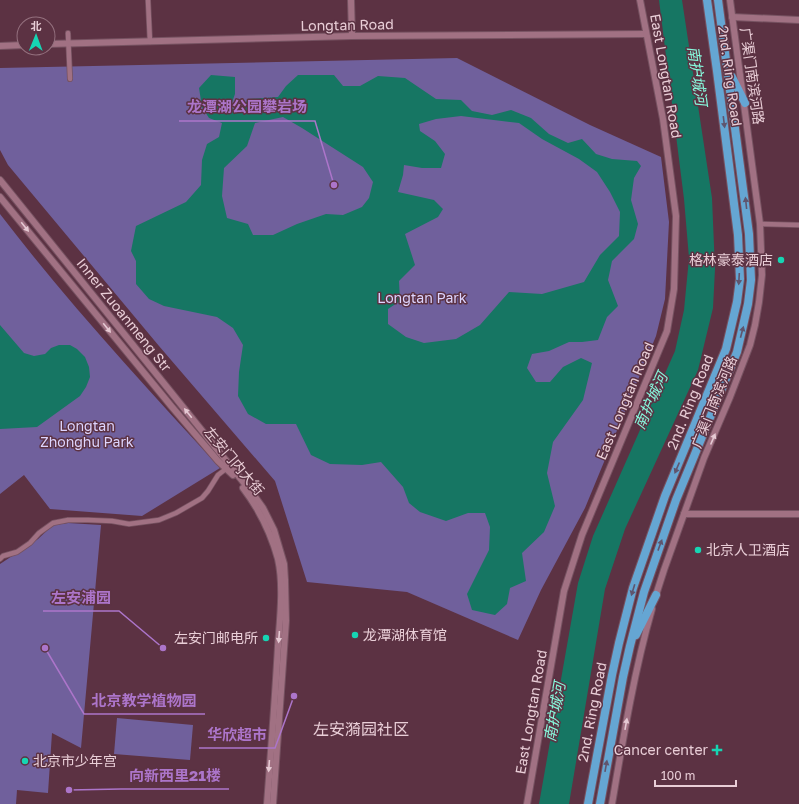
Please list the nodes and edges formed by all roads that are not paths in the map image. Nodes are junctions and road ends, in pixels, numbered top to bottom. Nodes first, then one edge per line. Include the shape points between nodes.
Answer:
1 (148, 0) edge
2 (351, 0) edge
3 (640, 0) edge
4 (707, 0) edge
5 (718, 0) edge
6 (730, 0) edge
7 (732, 17) junction
8 (799, 20) edge
9 (68, 33) dead end
10 (646, 34) junction
11 (352, 36) junction
12 (150, 42) junction
13 (56, 44) edge
14 (69, 44) junction
15 (16, 45) edge
16 (0, 46) edge
17 (728, 70) junction
18 (70, 79) dead end
19 (745, 103) junction
20 (0, 180) edge
21 (0, 197) edge
22 (760, 224) junction
23 (799, 225) edge
24 (228, 467) junction
25 (684, 514) junction
26 (799, 514) edge
27 (0, 559) edge
28 (656, 595) junction
29 (630, 646) junction
30 (602, 788) junction
31 (267, 804) edge
32 (273, 804) edge
33 (527, 804) edge
34 (588, 804) edge
35 (600, 804) edge
36 (605, 804) edge
37 (612, 804) edge

1 - 12 street
2 - 11 street
3 - 10 street, East Longtan Road
4 -> 34 highway, 2nd. Ring Road via 738,235 740,279 737,302 726,349 665,496 633,588 618,643
5 - 17 highway, 2nd. Ring Road
6 - 7 street, 广渠门南滨河路
7 - 8 street
7 - 19 street, 广渠门南滨河路
9 - 14 street
10 - 11 street, Longtan Road
10 - 33 street, East Longtan Road via 663,119 676,216 674,290 667,331 582,535 564,591
11 - 12 street, Longtan Road
12 - 14 street, Longtan Road
13 - 14 street, Longtan Road
14 - 18 street
15 - 16 street
17 - 19 highway
29 -> 17 highway, 2nd. Ring Road via 650,572 676,500 737,352 748,304 751,280 749,234
19 - 22 street, 广渠门南滨河路
24 -> 20 street, Inner Zuoanmeng Str
21 -> 24 street, 左安门内大街 via 172,407 218,461
22 - 23 street
25 -> 22 street, 广渠门南滨河路 via 750,345 762,275
24 - 27 street via 218,475 202,498 159,520 130,524 88,520 53,523 17,552
24 -> 31 street, 左安门内大街 via 257,507 278,559 280,573 280,619
24 - 32 street, 左安门内大街 via 263,508 274,530 284,564 286,621
25 - 26 street
25 - 28 street, 广渠门南滨河路
28 - 29 highway
37 -> 28 street, 广渠门南滨河路 via 635,680
30 -> 29 highway, 2nd. Ring Road
30 - 35 highway, 2nd. Ring Road
30 - 36 highway

